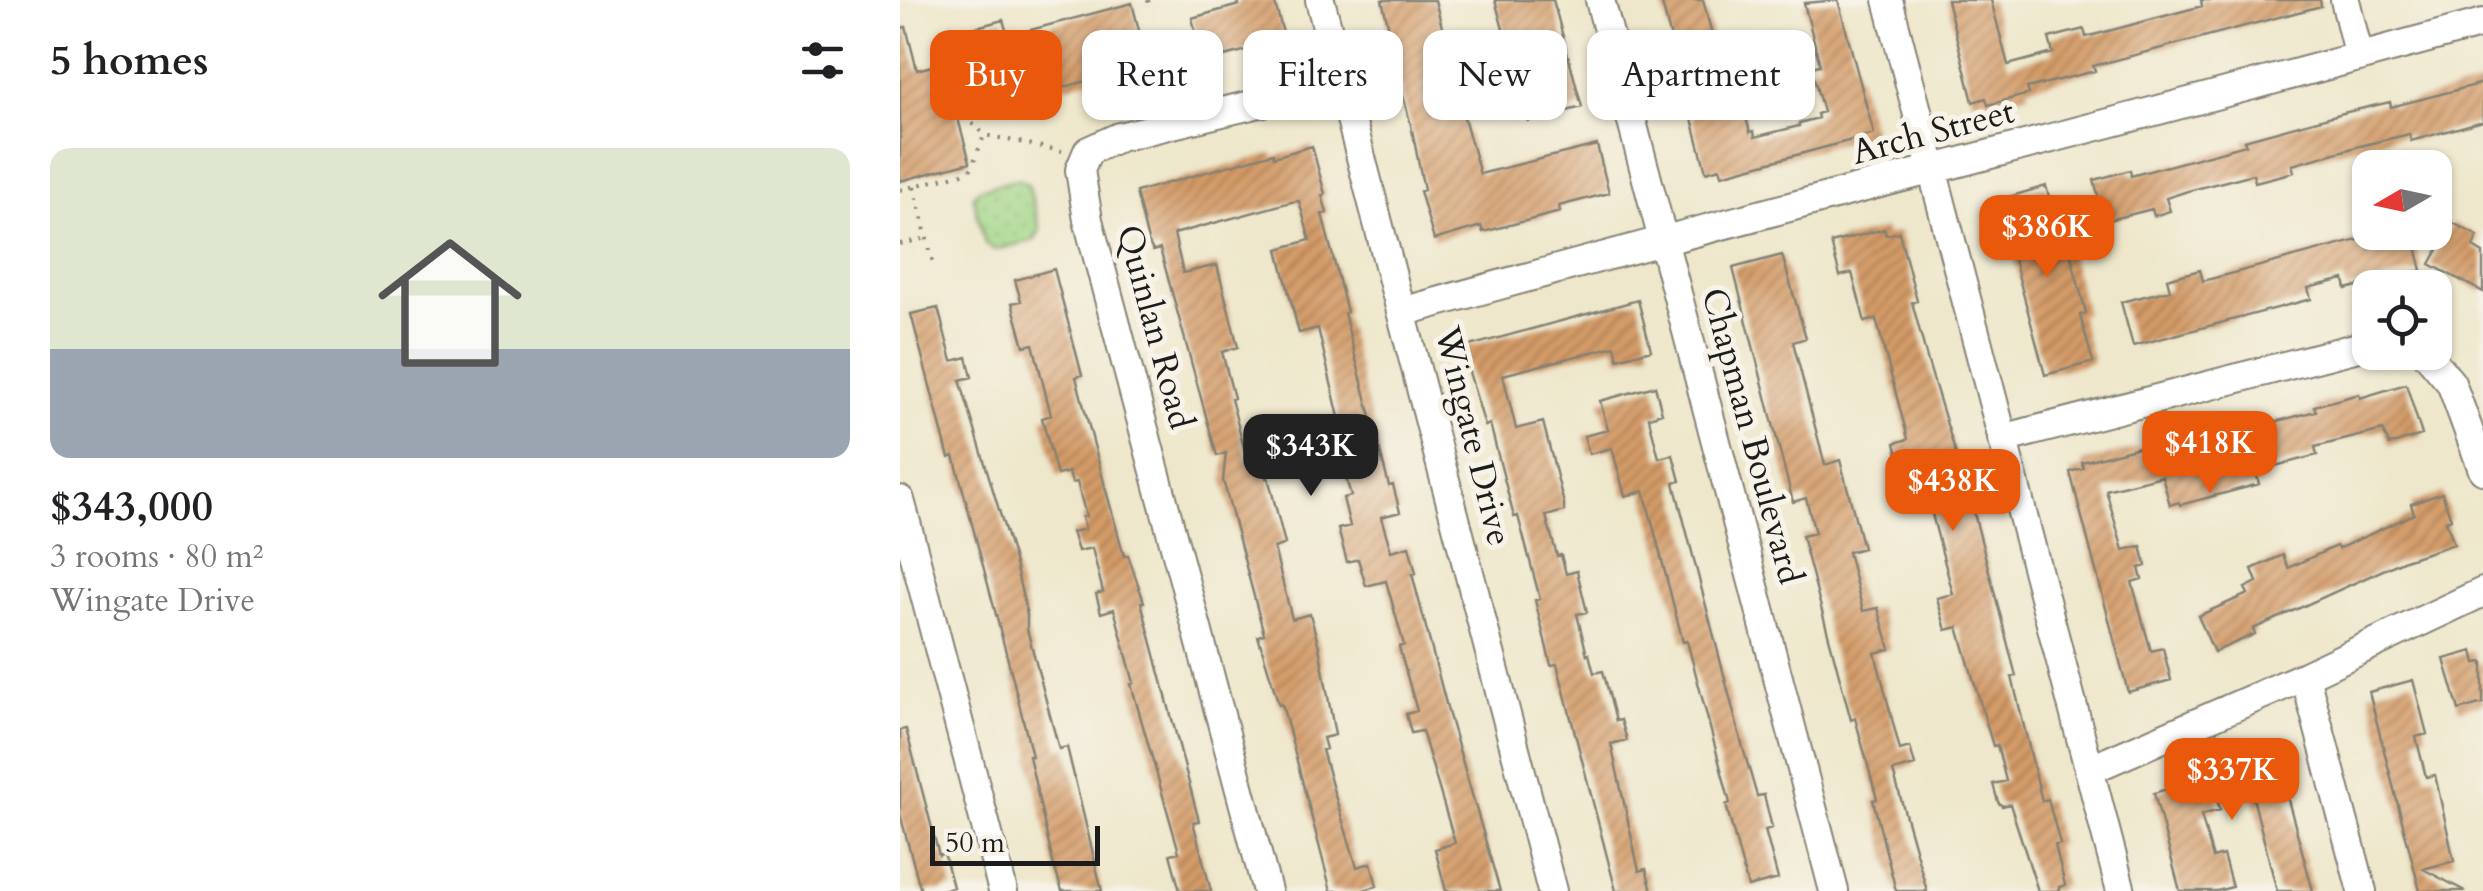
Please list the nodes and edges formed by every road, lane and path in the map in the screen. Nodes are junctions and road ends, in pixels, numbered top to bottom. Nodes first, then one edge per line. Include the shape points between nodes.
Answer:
1 (1320, 0) edge
2 (1600, 0) edge
3 (1888, 0) edge
4 (2345, 0) edge
5 (2483, 23) edge
6 (1328, 30) edge
7 (2359, 57) junction
8 (1243, 107) edge
9 (1352, 120) edge
10 (972, 123) dead end
11 (984, 135) junction
12 (1086, 156) junction
13 (1933, 172) junction
14 (914, 186) junction
15 (900, 190) edge
16 (927, 238) junction
17 (1661, 240) junction
18 (900, 244) edge
19 (933, 263) dead end
20 (1402, 312) junction
21 (2352, 349) edge
22 (2441, 370) edge
23 (2002, 439) junction
24 (2483, 470) edge
25 (900, 500) edge
26 (2483, 592) edge
27 (2305, 676) junction
28 (2089, 770) junction
29 (1003, 891) edge
30 (1267, 891) edge
31 (1552, 891) edge
32 (1834, 891) edge
33 (2121, 891) edge
34 (2362, 891) edge

1 - 6 street, Wingate Drive
2 - 17 street, Chapman Boulevard
3 - 13 street
4 - 7 street
5 - 7 street, Arch Street
7 - 13 street, Arch Street
8 - 12 street via 1119,138
9 - 20 street, Wingate Drive
10 - 11 path
11 - 12 path
11 - 14 path via 970,170
12 - 30 street, Quinlan Road via 1080,170 1088,220
13 - 17 street, Arch Street
13 - 23 street
14 - 15 path
14 - 16 path
16 - 18 path
16 - 19 path
17 - 20 street, Arch Street
17 - 32 street, Chapman Boulevard
20 - 31 street, Wingate Drive
21 - 23 street
22 - 24 street
23 - 28 street
25 - 29 street
26 - 27 street
27 - 28 street
27 - 34 street
28 - 33 street

